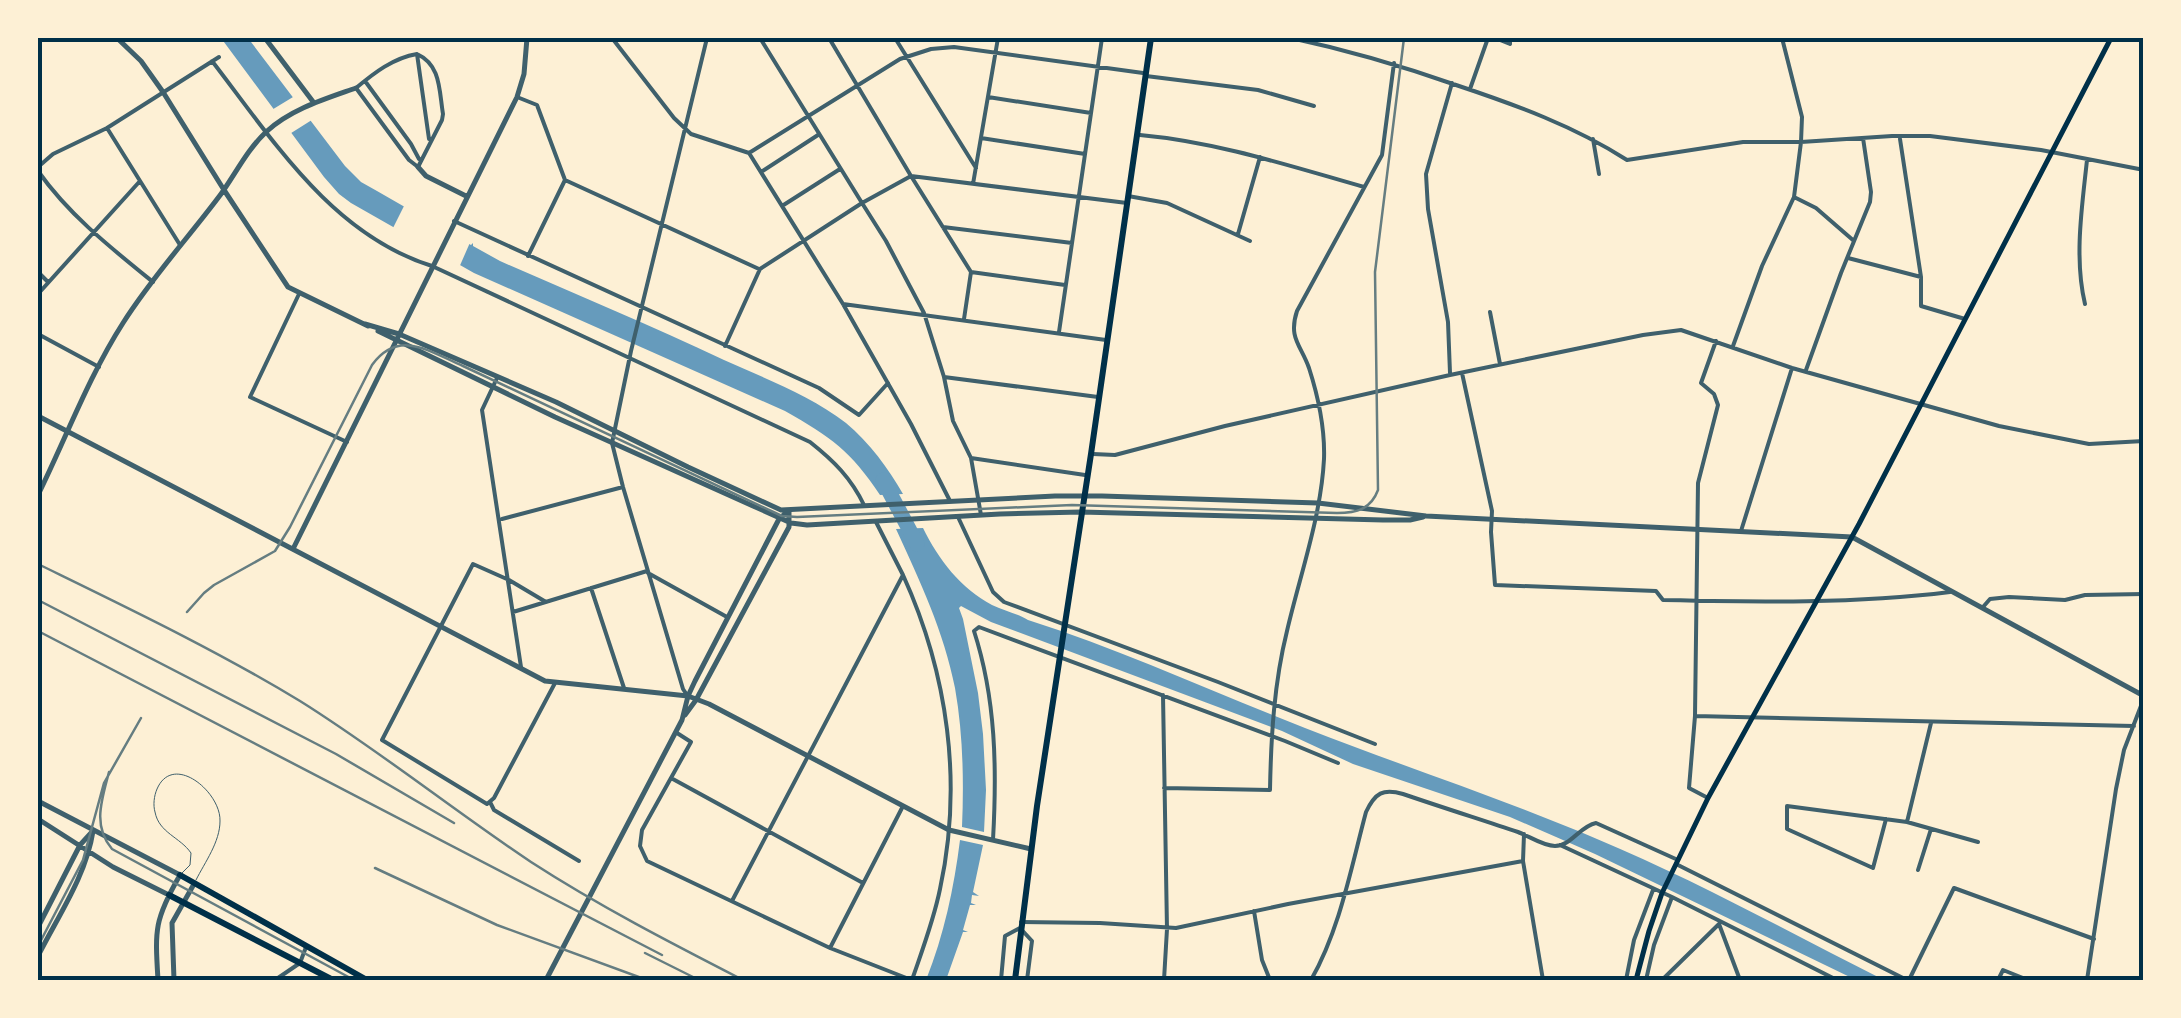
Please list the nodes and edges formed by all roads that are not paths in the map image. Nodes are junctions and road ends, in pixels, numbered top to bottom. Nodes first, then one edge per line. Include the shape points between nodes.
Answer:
1 (116, 38) edge
2 (266, 38) edge
3 (527, 38) edge
4 (612, 38) edge
5 (707, 38) edge
6 (760, 38) edge
7 (829, 38) edge
8 (895, 38) edge
9 (998, 38) edge
10 (1102, 38) edge
11 (1151, 38) edge
12 (1291, 38) edge
13 (1488, 38) edge
14 (1495, 38) edge
15 (1510, 38) edge
16 (1782, 38) edge
17 (2111, 38) edge
18 (996, 51) junction
19 (417, 54) junction
20 (906, 56) junction
21 (219, 58) dead end
22 (212, 62) junction
23 (1394, 63) junction
24 (1098, 66) junction
25 (1146, 75) junction
26 (364, 81) junction
27 (1452, 83) junction
28 (858, 86) junction
29 (356, 88) junction
30 (1470, 89) junction
31 (163, 92) junction
32 (517, 96) junction
33 (988, 97) junction
34 (311, 104) junction
35 (1314, 106) dead end
36 (1091, 113) junction
37 (807, 117) junction
38 (107, 128) junction
39 (686, 130) junction
40 (266, 131) junction
41 (818, 134) junction
42 (1138, 135) junction
43 (1900, 136) junction
44 (981, 138) junction
45 (1863, 138) junction
46 (1593, 139) junction
47 (429, 142) junction
48 (1801, 142) junction
49 (2052, 152) junction
50 (749, 154) junction
51 (1085, 154) junction
52 (1260, 157) junction
53 (2087, 160) junction
54 (418, 163) junction
55 (976, 168) junction
56 (38, 169) edge
57 (840, 169) junction
58 (2144, 170) edge
59 (760, 172) junction
60 (1599, 174) dead end
61 (911, 176) junction
62 (565, 180) junction
63 (140, 182) junction
64 (973, 184) junction
65 (1364, 187) junction
66 (224, 190) junction
67 (466, 196) junction
68 (1794, 197) junction
69 (1079, 198) junction
70 (1127, 200) junction
71 (862, 203) junction
72 (782, 206) junction
73 (453, 224) junction
74 (662, 224) junction
75 (943, 227) junction
76 (92, 232) junction
77 (1238, 235) junction
78 (804, 240) junction
79 (1250, 240) dead end
80 (1854, 242) junction
81 (1072, 243) junction
82 (180, 246) junction
83 (528, 256) junction
84 (1848, 258) junction
85 (433, 263) junction
86 (760, 269) junction
87 (38, 272) edge
88 (970, 272) junction
89 (1921, 277) junction
90 (48, 282) junction
91 (153, 282) junction
92 (1066, 286) junction
93 (38, 294) edge
94 (299, 294) junction
95 (844, 304) junction
96 (2085, 304) dead end
97 (642, 307) junction
98 (1490, 312) dead end
99 (924, 313) junction
100 (964, 319) junction
101 (1966, 320) junction
102 (1059, 332) junction
103 (38, 334) edge
104 (398, 338) junction
105 (1106, 340) junction
106 (1716, 341) junction
107 (725, 346) junction
108 (1733, 346) junction
109 (631, 354) junction
110 (1500, 364) junction
111 (98, 366) junction
112 (1792, 368) junction
113 (1462, 372) junction
114 (1805, 372) junction
115 (1450, 375) junction
116 (944, 376) junction
117 (497, 378) junction
118 (888, 383) junction
119 (493, 386) junction
120 (1098, 397) junction
121 (1318, 405) junction
122 (1922, 405) junction
123 (38, 416) edge
124 (614, 431) junction
125 (68, 433) junction
126 (347, 442) junction
127 (612, 442) junction
128 (2144, 442) edge
129 (1091, 454) junction
130 (971, 458) junction
131 (1087, 475) junction
132 (622, 486) junction
133 (38, 495) edge
134 (1084, 496) junction
135 (978, 500) junction
136 (950, 501) junction
137 (1318, 502) junction
138 (864, 505) junction
139 (789, 510) junction
140 (1081, 512) junction
141 (980, 515) junction
142 (1426, 516) junction
143 (958, 517) junction
144 (1491, 518) junction
145 (779, 519) junction
146 (1314, 519) junction
147 (500, 520) junction
148 (876, 522) junction
149 (790, 523) junction
150 (1697, 528) junction
151 (1741, 530) junction
152 (1852, 537) junction
153 (294, 549) junction
154 (648, 572) junction
155 (903, 575) junction
156 (508, 580) junction
157 (591, 588) junction
158 (1952, 592) junction
159 (2144, 594) edge
160 (1696, 600) junction
161 (546, 602) junction
162 (1815, 602) junction
163 (1982, 608) junction
164 (514, 612) junction
165 (728, 618) junction
166 (440, 626) junction
167 (1063, 626) junction
168 (1059, 653) junction
169 (521, 668) junction
170 (555, 683) junction
171 (624, 690) junction
172 (1162, 695) junction
173 (688, 696) junction
174 (2144, 697) edge
175 (696, 700) junction
176 (1275, 705) junction
177 (1695, 716) junction
178 (1753, 717) junction
179 (682, 720) junction
180 (1931, 722) junction
181 (2134, 726) junction
182 (675, 732) junction
183 (1271, 735) junction
184 (1375, 744) dead end
185 (807, 755) junction
186 (1338, 763) dead end
187 (671, 778) junction
188 (1164, 788) junction
189 (1708, 798) junction
190 (38, 801) edge
191 (490, 802) junction
192 (903, 806) junction
193 (1886, 818) junction
194 (38, 820) edge
195 (1907, 822) junction
196 (1931, 829) junction
197 (949, 830) junction
198 (93, 831) junction
199 (768, 832) junction
200 (1524, 834) junction
201 (991, 840) junction
202 (1978, 842) dead end
203 (1562, 844) junction
204 (80, 845) junction
205 (1031, 848) junction
206 (90, 851) junction
207 (1523, 860) junction
208 (579, 861) dead end
209 (1676, 865) junction
210 (1918, 870) dead end
211 (180, 875) junction
212 (863, 883) junction
213 (194, 884) junction
214 (1653, 890) junction
215 (1663, 891) junction
216 (1344, 894) junction
217 (169, 895) junction
218 (1672, 898) junction
219 (732, 901) junction
220 (182, 902) junction
221 (1254, 912) junction
222 (1718, 922) junction
223 (1020, 925) junction
224 (38, 927) edge
225 (1167, 929) junction
226 (2094, 938) junction
227 (306, 947) junction
228 (830, 948) junction
229 (38, 956) edge
230 (300, 963) junction
231 (912, 979) edge
232 (158, 980) edge
233 (174, 980) edge
234 (275, 980) edge
235 (333, 980) edge
236 (367, 980) edge
237 (546, 980) edge
238 (1001, 980) edge
239 (1015, 980) edge
240 (1027, 980) edge
241 (1164, 980) edge
242 (1190, 980) edge
243 (1270, 980) edge
244 (1311, 980) edge
245 (1543, 980) edge
246 (1626, 980) edge
247 (1636, 980) edge
248 (1646, 980) edge
249 (1662, 980) edge
250 (1740, 980) edge
251 (1837, 980) edge
252 (1908, 980) edge
253 (1998, 980) edge
254 (2028, 980) edge
255 (2087, 980) edge

1 - 31 street
2 - 34 street
3 - 32 street
4 - 39 street
5 - 39 street
6 - 37 street
7 - 28 street
8 - 20 street
9 - 18 street
10 - 24 street
11 - 25 main road
12 - 23 street
13 - 30 street
14 - 15 street via 1510,44
16 - 48 street via 1802,117
17 - 49 main road
18 - 20 street via 954,46
18 - 24 street
18 - 33 street
19 - 26 street
19 - 47 street
19 - 47 street via 436,70 443,114
20 - 28 street
20 - 55 street
21 - 22 street
22 - 31 street
22 - 40 street
23 - 27 street
23 - 65 street via 1382,154
24 - 25 street
24 - 36 street
25 - 35 street via 1258,90
25 - 42 main road
26 - 29 street
26 - 54 street
27 - 30 street
27 - 115 street via 1426,174
28 - 37 street
28 - 61 street
29 - 34 street
29 - 54 street via 409,160
30 - 46 street
31 - 38 street
31 - 66 street
32 - 62 street via 536,105
32 - 67 street
33 - 36 street
33 - 44 street
34 - 40 street
36 - 51 street
37 - 41 street
37 - 50 street
38 - 56 street via 52,154
38 - 63 street
39 - 50 street
39 - 74 street
40 - 66 street
40 - 85 street via 340,215 384,247
41 - 57 street
41 - 59 street
42 - 52 street
42 - 70 main road
43 - 45 street
43 - 49 street
43 - 89 street
44 - 51 street
44 - 55 street
45 - 48 street
45 - 80 street via 1871,192
46 - 48 street via 1627,160 1743,142
46 - 60 street
47 - 54 street
48 - 68 street
49 - 53 street
49 - 101 main road
50 - 59 street
51 - 69 street
52 - 65 street
52 - 77 street
53 - 58 street
53 - 96 street via 2080,281
54 - 67 street via 426,176
55 - 64 street
56 - 76 street
57 - 71 street
57 - 72 street
59 - 72 street
61 - 64 street
61 - 71 street
61 - 75 street
62 - 74 street
62 - 83 street
63 - 76 street
63 - 82 street
64 - 69 street
65 - 121 street via 1293,322
66 - 82 street
66 - 94 street
67 - 73 street
68 - 80 street
68 - 108 street
69 - 70 street
69 - 81 street
70 - 77 street via 1167,203
70 - 105 main road
71 - 78 street
71 - 99 street
72 - 78 street
73 - 83 street
73 - 85 street
74 - 86 street
74 - 97 street
75 - 81 street
75 - 88 street
76 - 90 street
76 - 91 street
77 - 79 street
78 - 86 street
78 - 95 street
80 - 84 street
81 - 92 street
82 - 91 street
83 - 97 street
84 - 89 street
84 - 114 street
85 - 104 street
85 - 109 street
86 - 107 street
87 - 90 street
88 - 92 street
88 - 100 street
89 - 101 street via 1921,306
90 - 93 street
91 - 111 street
92 - 102 street
94 - 104 street
94 - 126 street via 250,397
95 - 99 street
95 - 118 street
97 - 107 street
97 - 109 street
98 - 110 street
99 - 100 street
99 - 116 street
100 - 102 street
101 - 122 main road
102 - 105 street
103 - 111 street
104 - 117 street
104 - 119 street
104 - 126 street
105 - 120 main road
106 - 108 street
106 - 110 street via 1673,330
106 - 150 street via 1701,382 1718,405 1698,483
107 - 118 street via 818,388 859,415
108 - 112 street
109 - 124 street
109 - 138 street via 810,442 850,478
110 - 113 street
111 - 125 street
112 - 114 street
112 - 151 street
113 - 115 street
113 - 144 street
114 - 122 street
115 - 121 street
116 - 120 street
116 - 130 street
117 - 119 street
117 - 124 street
118 - 136 street
119 - 127 street
119 - 147 street via 482,410
120 - 129 main road
121 - 129 street via 1116,455
121 - 137 street via 1324,462
122 - 128 street via 2059,439
122 - 152 main road
123 - 125 street
124 - 127 street
124 - 139 street
125 - 133 street
125 - 153 street
126 - 153 street
127 - 132 street
127 - 145 street
129 - 131 main road
130 - 131 street
130 - 135 street
131 - 134 main road
132 - 147 street
132 - 154 street
134 - 135 street
134 - 137 street
134 - 140 main road
135 - 136 street
135 - 141 street
136 - 138 street
137 - 142 street
137 - 146 street
138 - 139 street
139 - 145 street
139 - 149 street
140 - 141 street
140 - 146 street
140 - 167 main road
141 - 143 street
142 - 144 street
142 - 146 street
143 - 148 street
143 - 167 street via 993,592
144 - 150 street
144 - 160 street via 1495,585 1656,591 1663,600
145 - 149 street
145 - 165 street
146 - 176 street
147 - 156 street
148 - 149 street
148 - 155 street
149 - 175 street
150 - 151 street
150 - 160 street
151 - 152 street
152 - 158 street
152 - 162 main road
153 - 166 street
154 - 157 street
154 - 165 street
154 - 173 street
155 - 185 street
155 - 197 street via 933,654 950,740
156 - 161 street
156 - 164 street
156 - 166 street via 473,564
157 - 161 street
157 - 171 street
158 - 162 street
158 - 163 street
159 - 163 street via 2009,597 1990,599
160 - 162 street
160 - 177 street
161 - 164 street
162 - 178 main road
163 - 174 street
164 - 169 street
165 - 173 street
166 - 169 street
166 - 191 street via 382,740
167 - 168 main road
167 - 176 street
168 - 172 street
168 - 201 street via 979,626 974,631 992,710
168 - 205 main road
169 - 170 street
170 - 171 street
170 - 191 street
171 - 173 street
172 - 183 street
172 - 188 street
173 - 175 street
173 - 179 street
174 - 181 street
175 - 179 street
175 - 185 street
176 - 183 street
176 - 184 street
177 - 178 street
177 - 189 street via 1690,788
178 - 180 street
178 - 189 main road
179 - 182 street
180 - 181 street
180 - 195 street
181 - 226 street via 2116,789
182 - 187 street via 690,742
182 - 237 street
183 - 186 street
183 - 188 street via 1270,790
185 - 192 street
185 - 199 street
187 - 199 street
187 - 219 street via 642,830 647,861
188 - 225 street
189 - 209 main road
190 - 198 street
191 - 208 street
192 - 197 street
192 - 212 street
193 - 193 street via 1861,816 1787,806 1787,830 1873,868
193 - 195 street
194 - 204 street
195 - 196 street
196 - 202 street
196 - 210 street
197 - 201 street
197 - 231 street via 940,891
198 - 204 street
198 - 206 street
198 - 211 street
199 - 212 street
199 - 219 street
200 - 203 street
200 - 207 street
200 - 216 street via 1390,790 1378,793 1366,812
201 - 205 street
203 - 209 street via 1596,823
203 - 214 street
204 - 206 street
204 - 224 street
205 - 223 main road
206 - 217 street
206 - 229 street
207 - 216 street
207 - 245 street
209 - 215 main road
209 - 252 street
211 - 213 main road
211 - 213 lane via 191,853 164,831 154,811 160,784 176,774 204,787 220,812 217,838
211 - 217 street
212 - 228 street
213 - 220 street
213 - 227 main road
214 - 215 street
214 - 246 street
215 - 218 street
215 - 247 main road
216 - 221 street
216 - 244 street
217 - 220 main road
217 - 232 street via 156,928
218 - 222 street
218 - 248 street
219 - 228 street
220 - 230 main road
220 - 233 street via 171,928
221 - 225 street
221 - 243 street
222 - 249 street
222 - 250 street
222 - 251 street
223 - 225 street
223 - 238 street via 1006,936
223 - 239 main road
223 - 240 street via 1032,940
225 - 241 street
226 - 252 street via 1954,888
226 - 255 street
227 - 230 street
227 - 236 main road
228 - 231 street
230 - 234 street
230 - 235 main road
241 - 242 street
253 - 254 street via 2003,970

